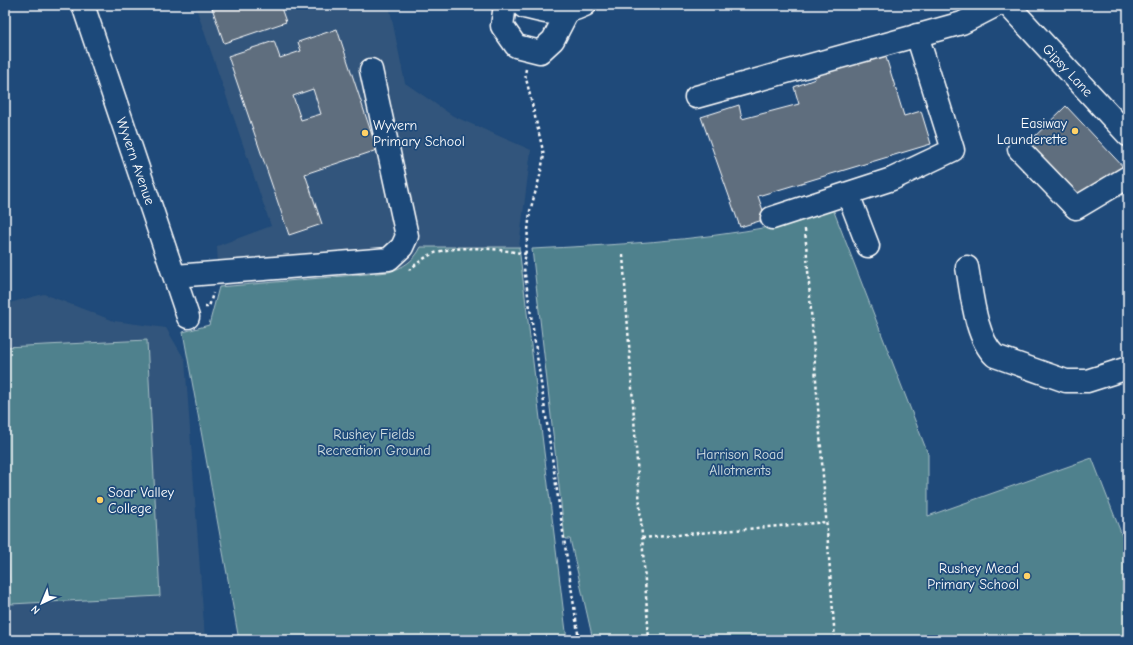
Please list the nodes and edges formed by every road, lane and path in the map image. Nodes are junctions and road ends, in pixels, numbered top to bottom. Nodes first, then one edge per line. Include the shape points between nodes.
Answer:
1 (83, 5) edge
2 (505, 5) edge
3 (522, 5) edge
4 (1008, 6) edge
5 (576, 9) edge
6 (917, 35) junction
7 (529, 49) junction
8 (371, 70) dead end
9 (696, 97) dead end
10 (1128, 135) edge
11 (1019, 149) dead end
12 (1128, 177) edge
13 (848, 194) junction
14 (772, 218) dead end
15 (805, 229) dead end
16 (868, 246) dead end
17 (623, 255) dead end
18 (967, 267) dead end
19 (175, 276) junction
20 (188, 317) dead end
21 (1128, 368) edge
22 (826, 522) junction
23 (642, 538) junction
24 (579, 640) edge
25 (649, 640) edge
26 (835, 640) edge

1 - 19 street, Wyvern Avenue
2 - 7 street via 502,26 516,46
3 - 5 street via 551,14
4 - 6 street via 962,23
4 - 10 street, Gipsy Lane
5 - 7 street via 553,40 540,52
6 - 9 street
6 - 13 street via 953,150 892,179
7 - 24 path via 525,74 544,155 530,211 524,268
8 - 19 street via 407,236 402,247 390,259
11 - 12 street via 1076,208
13 - 14 street
13 - 16 street
15 - 22 path
17 - 23 path
18 - 21 street via 982,337 987,348 995,356 1066,381 1087,381
19 - 20 street, Wyvern Avenue
22 - 23 path
22 - 26 path
23 - 25 path

